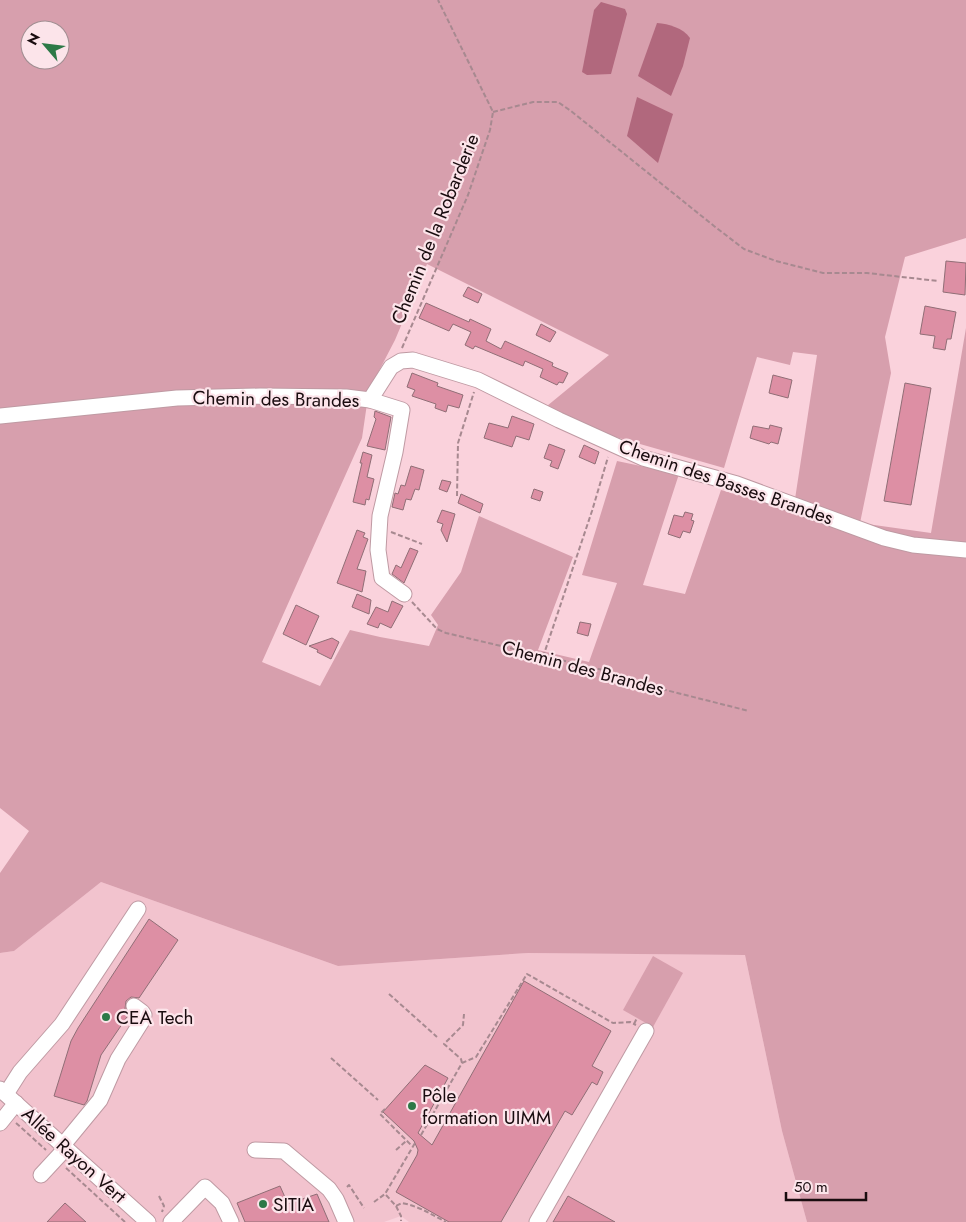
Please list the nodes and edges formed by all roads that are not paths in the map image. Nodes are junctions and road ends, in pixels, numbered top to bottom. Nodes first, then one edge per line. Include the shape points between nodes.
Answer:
1 (370, 400) junction
2 (0, 416) edge
3 (966, 550) edge
4 (404, 594) road end
5 (138, 909) dead end
6 (134, 1006) dead end
7 (640, 1028) road end
8 (7, 1095) edge
9 (0, 1123) edge
10 (63, 1145) junction
11 (256, 1150) dead end
12 (37, 1172) dead end
13 (161, 1221) edge
14 (231, 1222) edge
15 (346, 1222) edge
16 (537, 1222) edge

1 - 2 street, Chemin des Brandes via 260,396 177,398
1 - 3 street, Chemin des Basses Brandes via 391,368 401,361 414,360 478,380 643,458 737,484 884,538 913,545
1 - 4 street, Chemin des Brandes via 402,410 380,516 378,550 382,578
5 - 8 street via 62,1024 20,1072
6 - 10 street via 144,1015 142,1020 118,1059 100,1100
7 - 16 street
8 - 9 street
8 - 10 street, Allée Rayon Vert
10 - 12 street
10 - 13 street, Allée Rayon Vert
11 - 15 street via 284,1152 329,1189
13 - 14 street via 205,1186 222,1202

